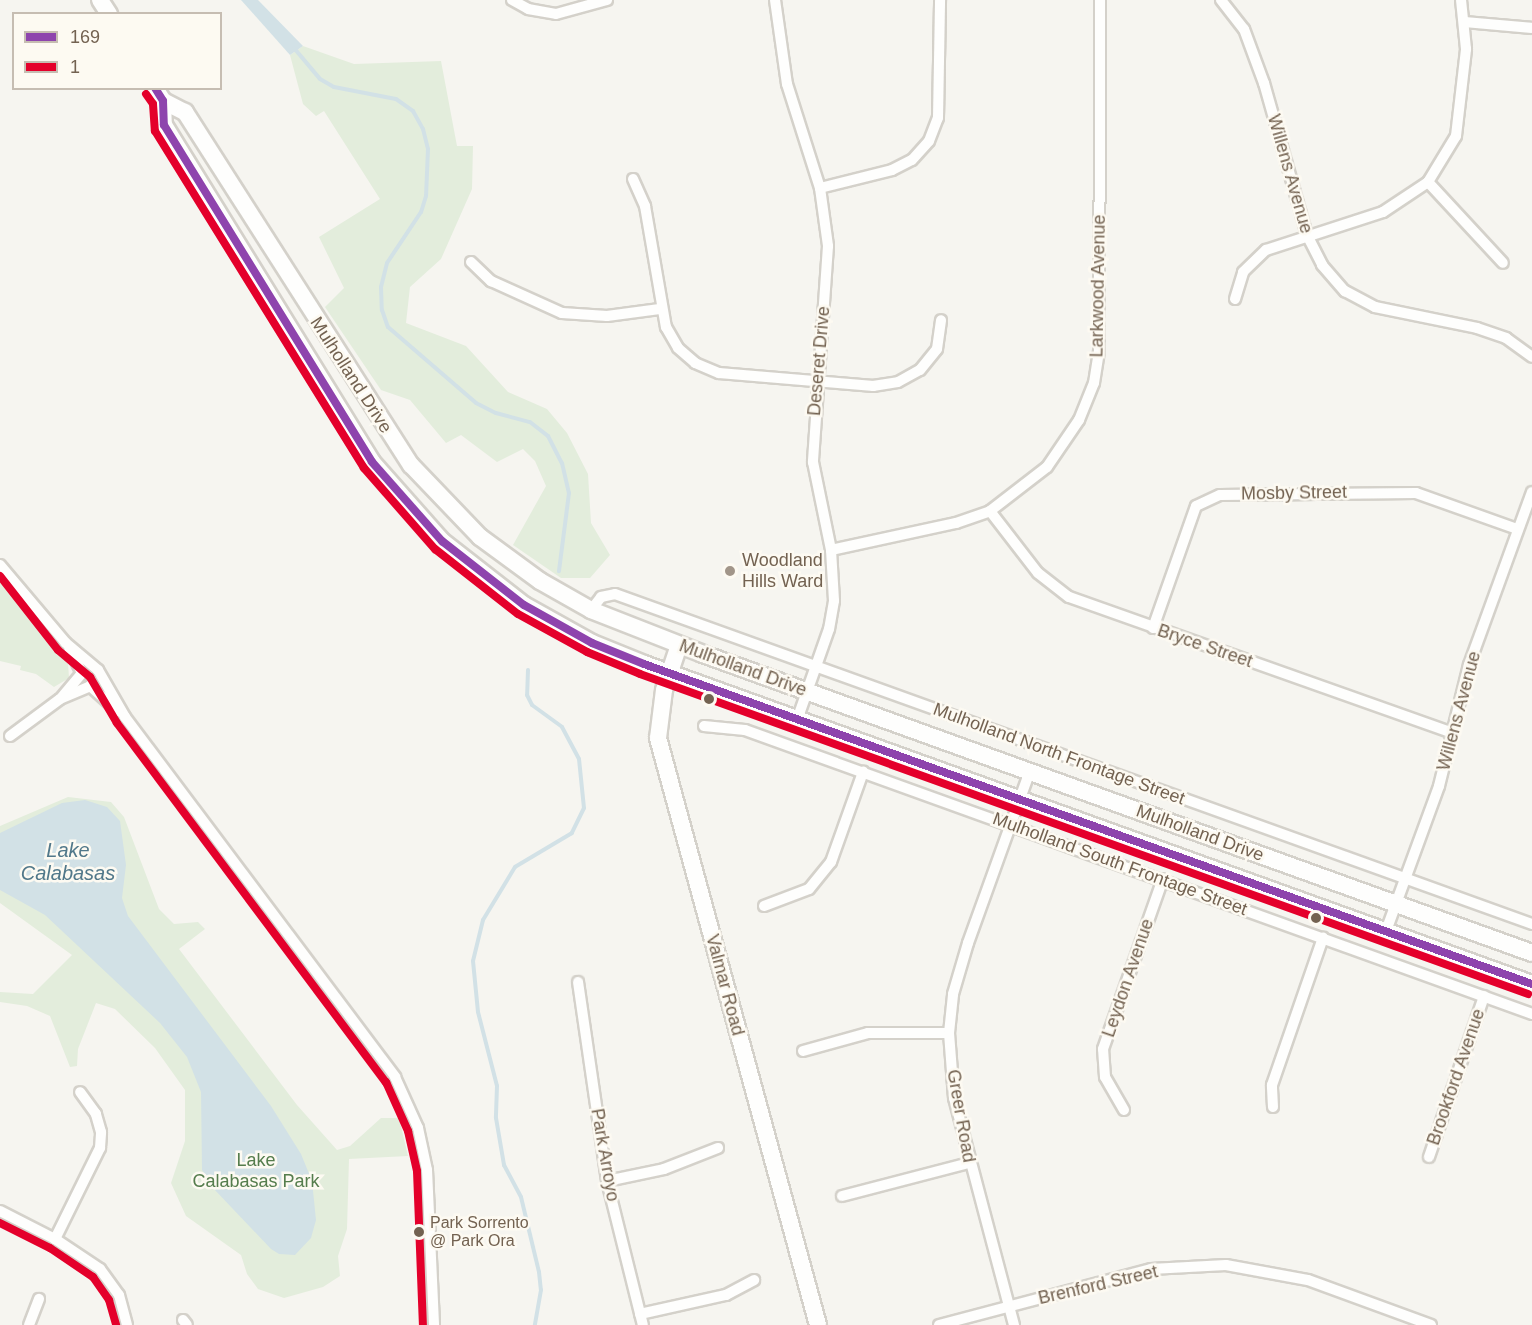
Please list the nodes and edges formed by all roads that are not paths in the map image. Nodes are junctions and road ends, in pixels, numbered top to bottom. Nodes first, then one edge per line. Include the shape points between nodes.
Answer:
1 (512, 0) edge
2 (607, 0) edge
3 (776, 0) edge
4 (940, 0) edge
5 (1100, 0) edge
6 (1221, 0) edge
7 (1461, 0) edge
8 (1464, 22) junction
9 (1532, 28) edge
10 (159, 95) edge
11 (633, 179) dead end
12 (1428, 182) junction
13 (820, 188) junction
14 (1307, 235) junction
15 (272, 250) junction
16 (471, 262) dead end
17 (1503, 263) dead end
18 (248, 264) junction
19 (1235, 299) dead end
20 (660, 309) junction
21 (941, 320) dead end
22 (1532, 357) edge
23 (816, 382) junction
24 (1532, 492) edge
25 (990, 511) junction
26 (1517, 529) junction
27 (831, 550) junction
28 (0, 559) edge
29 (3, 567) edge
30 (591, 609) junction
31 (1153, 628) junction
32 (66, 643) junction
33 (679, 645) junction
34 (816, 666) junction
35 (98, 671) junction
36 (82, 673) junction
37 (669, 673) junction
38 (90, 686) junction
39 (807, 692) junction
40 (60, 699) junction
41 (125, 717) junction
42 (797, 720) junction
43 (704, 726) dead end
44 (1452, 733) junction
45 (10, 736) dead end
46 (1030, 771) junction
47 (863, 772) junction
48 (1019, 801) junction
49 (1011, 824) junction
50 (1163, 879) junction
51 (1406, 879) junction
52 (1397, 904) junction
53 (764, 906) dead end
54 (1532, 924) edge
55 (1386, 931) junction
56 (1323, 938) junction
57 (1532, 953) edge
58 (578, 982) dead end
59 (1532, 984) edge
60 (1484, 996) junction
61 (1532, 1014) edge
62 (949, 1033) junction
63 (803, 1051) dead end
64 (80, 1092) dead end
65 (1273, 1107) dead end
66 (1124, 1110) dead end
67 (718, 1148) dead end
68 (1429, 1157) dead end
69 (969, 1163) junction
70 (607, 1181) junction
71 (842, 1196) dead end
72 (0, 1211) edge
73 (55, 1239) junction
74 (754, 1280) dead end
75 (39, 1299) dead end
76 (1009, 1306) junction
77 (642, 1319) edge
78 (29, 1325) edge
79 (127, 1325) edge
80 (434, 1325) edge
81 (818, 1325) edge
82 (939, 1325) edge
83 (1014, 1325) edge
84 (1431, 1325) edge

1 - 2 street via 528,9 556,14
3 - 13 street, Deseret Drive via 788,84
4 - 13 street via 938,118 929,141 912,159 892,170
5 - 25 street, Larkwood Avenue via 1099,352 1094,383 1068,440 1047,467
6 - 14 street, Willens Avenue via 1244,29 1264,83
7 - 8 street
8 - 9 street
8 - 12 street via 1464,86 1456,136
10 - 15 main road, Mulholland Drive via 184,112
10 - 18 main road, Mulholland Drive via 164,125
11 - 20 street via 645,206
12 - 14 street via 1383,212
12 - 17 street
13 - 23 street, Deseret Drive via 828,246
14 - 19 street via 1266,250 1243,272
14 - 22 street, Willens Avenue via 1322,265 1345,291 1376,307 1477,328 1506,338
15 - 18 main road
15 - 30 main road, Mulholland Drive via 382,424 427,484 499,552
16 - 20 street via 491,281 562,313 607,316
18 - 37 main road, Mulholland Drive via 372,462 442,541 495,585 545,619 592,643
20 - 23 street via 678,348 695,363 719,374
21 - 23 street via 937,349 920,370 905,378 873,386
23 - 27 street, Deseret Drive via 813,462
24 - 26 street, Willens Avenue
25 - 27 street, Larkwood Avenue via 956,523
25 - 31 street, Bryce Street via 1038,573 1069,597
26 - 31 street, Mosby Street via 1416,493 1220,495 1196,506
26 - 44 street, Willens Avenue via 1469,665
27 - 34 street, Deseret Drive via 834,601
28 - 29 street
29 - 32 street
30 - 33 main road, Mulholland Drive
30 - 34 street, Mulholland North Frontage Street via 601,597 615,594
31 - 44 street, Bryce Street
32 - 35 street
32 - 36 street
33 - 37 main road, Valmar Road
33 - 39 main road, Mulholland Drive
34 - 39 street, Deseret Drive
34 - 51 street, Mulholland North Frontage Street
35 - 36 street via 89,667
35 - 38 street via 97,684
35 - 41 street
36 - 38 street via 83,682
36 - 40 street
37 - 42 main road, Mulholland Drive
37 - 81 main road, Valmar Road via 659,716 660,748
38 - 40 street
38 - 41 street
39 - 42 street, Deseret Drive
39 - 46 main road, Mulholland Drive
40 - 45 street
41 - 80 street via 369,1038 404,1093 418,1128 427,1170
42 - 48 main road, Mulholland Drive
43 - 47 street, Mulholland South Frontage Street via 745,730
44 - 51 street, Willens Avenue via 1439,786
46 - 48 street, Greer Road
46 - 52 main road, Mulholland Drive
47 - 49 street, Mulholland South Frontage Street
47 - 53 street via 831,862 809,889
48 - 49 street, Greer Road
48 - 55 main road, Mulholland Drive
49 - 50 street, Mulholland South Frontage Street
49 - 62 street, Greer Road via 953,994
50 - 56 street, Mulholland South Frontage Street
50 - 66 street, Leydon Avenue via 1103,1049 1105,1077
51 - 52 street, Willens Avenue
51 - 54 street, Mulholland North Frontage Street
52 - 55 street, Willens Avenue
52 - 57 main road, Mulholland Drive
55 - 59 main road, Mulholland Drive
56 - 60 street, Mulholland South Frontage Street
56 - 65 street via 1272,1084
58 - 70 street, Park Arroyo
60 - 61 street, Mulholland South Frontage Street
60 - 68 street, Brookford Avenue
62 - 63 street via 868,1034
62 - 69 street, Greer Road via 954,1098
64 - 73 street via 96,1114 100,1148
67 - 70 street via 664,1169
69 - 71 street
69 - 76 street, Greer Road
70 - 77 street, Park Arroyo
72 - 73 street
73 - 79 street via 89,1260 109,1280 119,1295
74 - 77 street via 726,1294
75 - 78 street
76 - 82 street, Brenford Street
76 - 83 street, Greer Road
76 - 84 street, Brenford Street via 1151,1269 1226,1265 1308,1280

